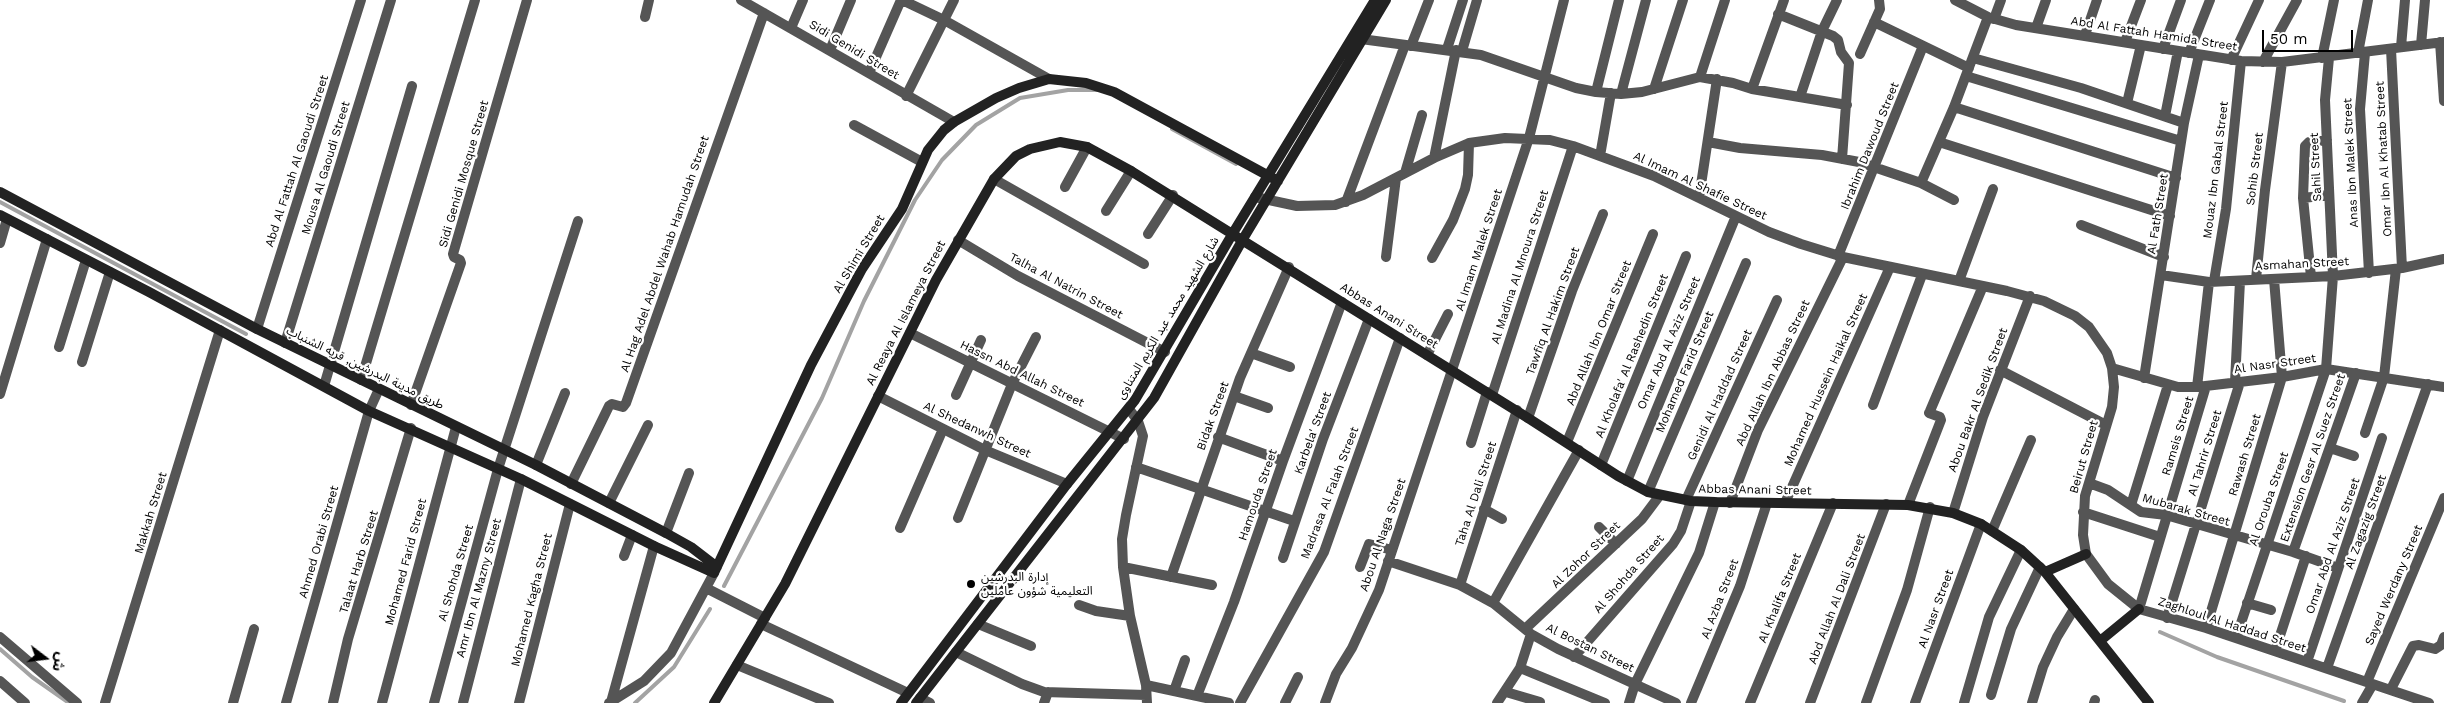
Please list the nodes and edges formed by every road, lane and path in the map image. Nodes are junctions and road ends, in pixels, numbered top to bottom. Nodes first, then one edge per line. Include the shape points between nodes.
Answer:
1 (361, 0) edge
2 (391, 0) edge
3 (475, 0) edge
4 (527, 0) edge
5 (649, 0) edge
6 (741, 0) edge
7 (803, 0) edge
8 (851, 0) edge
9 (901, 0) edge
10 (954, 0) edge
11 (1375, 0) edge
12 (1386, 0) edge
13 (1428, 0) edge
14 (1463, 0) edge
15 (1477, 0) edge
16 (1564, 0) edge
17 (1620, 0) edge
18 (1646, 0) edge
19 (1683, 0) edge
20 (1726, 0) edge
21 (1784, 0) edge
22 (1837, 0) edge
23 (1879, 0) edge
24 (1956, 0) edge
25 (2001, 0) edge
26 (2046, 0) edge
27 (2097, 0) edge
28 (2141, 0) edge
29 (2181, 0) edge
30 (2210, 0) edge
31 (2259, 0) edge
32 (2297, 0) edge
33 (2334, 0) edge
34 (2368, 0) edge
35 (2405, 0) edge
36 (2424, 0) edge
37 (764, 13) junction
38 (1778, 14) junction
39 (645, 17) dead end
40 (1991, 18) junction
41 (944, 20) junction
42 (1874, 22) junction
43 (791, 28) junction
44 (2036, 28) junction
45 (1822, 31) junction
46 (2085, 35) junction
47 (1361, 39) junction
48 (2125, 42) junction
49 (2442, 42) edge
50 (1408, 45) junction
51 (2141, 45) junction
52 (2421, 45) junction
53 (1923, 46) junction
54 (2396, 48) junction
55 (2163, 49) junction
56 (830, 50) junction
57 (1455, 50) junction
58 (2178, 51) junction
59 (2362, 53) junction
60 (1860, 54) dead end
61 (2194, 54) junction
62 (1973, 58) junction
63 (2326, 58) junction
64 (2236, 61) junction
65 (2263, 62) junction
66 (2282, 62) junction
67 (1967, 72) junction
68 (869, 73) junction
69 (1544, 77) junction
70 (1700, 77) junction
71 (1049, 79) junction
72 (1717, 79) junction
73 (412, 86) dead end
74 (1654, 88) junction
75 (1752, 89) junction
76 (1596, 92) junction
77 (1616, 93) junction
78 (906, 96) junction
79 (1800, 97) junction
80 (2444, 101) edge
81 (2127, 103) junction
82 (1847, 105) junction
83 (1954, 107) junction
84 (1422, 115) dead end
85 (2165, 116) junction
86 (954, 122) junction
87 (2184, 123) junction
88 (854, 125) dead end
89 (1529, 138) junction
90 (2327, 140) junction
91 (2181, 141) junction
92 (1708, 142) junction
93 (1939, 142) junction
94 (1469, 143) junction
95 (1573, 146) junction
96 (1087, 147) junction
97 (1600, 156) junction
98 (1434, 158) junction
99 (1842, 158) junction
100 (922, 162) junction
101 (1875, 166) junction
102 (1131, 171) junction
103 (1405, 172) junction
104 (1273, 178) junction
105 (1396, 178) junction
106 (2176, 178) junction
107 (994, 179) junction
108 (1922, 183) junction
109 (1065, 186) dead end
110 (1993, 189) dead end
111 (0, 192) edge
112 (1173, 195) junction
113 (2329, 195) junction
114 (1255, 198) junction
115 (1699, 198) junction
116 (2303, 198) junction
117 (1266, 200) junction
118 (1954, 200) dead end
119 (1346, 202) junction
120 (1106, 211) dead end
121 (1603, 214) dead end
122 (1736, 216) junction
123 (2170, 216) junction
124 (4, 217) edge
125 (578, 221) dead end
126 (2082, 225) dead end
127 (1233, 233) junction
128 (1148, 234) dead end
129 (1653, 234) dead end
130 (1243, 239) junction
131 (47, 240) junction
132 (958, 240) junction
133 (0, 243) edge
134 (1686, 256) dead end
135 (1840, 256) junction
136 (1386, 257) dead end
137 (2164, 257) junction
138 (1432, 258) dead end
139 (2444, 259) edge
140 (86, 260) junction
141 (1746, 263) dead end
142 (1144, 264) dead end
143 (1289, 268) junction
144 (1890, 268) junction
145 (2399, 268) junction
146 (110, 272) junction
147 (2370, 273) junction
148 (1922, 274) junction
149 (2161, 275) junction
150 (2333, 276) junction
151 (2311, 277) junction
152 (2274, 278) junction
153 (2256, 279) junction
154 (2240, 281) junction
155 (1959, 282) junction
156 (2212, 282) junction
157 (1983, 286) junction
158 (2030, 296) junction
159 (1776, 300) dead end
160 (1342, 302) junction
161 (1448, 314) dead end
162 (1369, 319) junction
163 (257, 329) junction
164 (220, 330) junction
165 (910, 333) junction
166 (1036, 337) dead end
167 (1400, 338) junction
168 (981, 340) dead end
169 (286, 343) junction
170 (59, 347) dead end
171 (1165, 352) junction
172 (1251, 353) junction
173 (1427, 355) junction
174 (82, 362) dead end
175 (971, 363) junction
176 (330, 365) junction
177 (1290, 367) dead end
178 (2112, 368) junction
179 (2326, 369) junction
180 (1451, 370) junction
181 (2000, 370) junction
182 (2356, 373) junction
183 (2282, 377) junction
184 (2144, 378) junction
185 (2384, 378) junction
186 (361, 380) junction
187 (2238, 382) junction
188 (1012, 384) junction
189 (2428, 384) junction
190 (2168, 385) junction
191 (324, 386) junction
192 (2202, 386) junction
193 (2444, 387) edge
194 (379, 389) junction
195 (565, 393) dead end
196 (0, 394) edge
197 (1490, 394) junction
198 (878, 396) junction
199 (956, 396) dead end
200 (1234, 396) junction
201 (411, 405) junction
202 (1872, 405) dead end
203 (1268, 408) dead end
204 (1129, 409) junction
205 (1517, 410) junction
206 (369, 411) junction
207 (1528, 418) junction
208 (1138, 421) junction
209 (648, 425) dead end
210 (2106, 425) junction
211 (456, 427) junction
212 (411, 428) junction
213 (943, 429) junction
214 (1110, 431) junction
215 (2365, 434) dead end
216 (1218, 437) junction
217 (1124, 438) junction
218 (2382, 438) dead end
219 (2031, 440) dead end
220 (1567, 442) junction
221 (1472, 443) dead end
222 (449, 446) junction
223 (2330, 448) junction
224 (504, 449) junction
225 (985, 450) junction
226 (1579, 450) junction
227 (2354, 456) dead end
228 (1283, 461) junction
229 (536, 465) junction
230 (1601, 465) junction
231 (1136, 467) junction
232 (498, 469) junction
233 (689, 473) dead end
234 (521, 479) junction
235 (1627, 481) junction
236 (2089, 483) junction
237 (571, 484) junction
238 (1066, 484) junction
239 (1200, 490) junction
240 (1648, 492) junction
241 (1660, 495) junction
242 (2444, 498) edge
243 (1688, 500) junction
244 (1715, 502) junction
245 (1730, 502) junction
246 (1767, 503) junction
247 (1785, 503) junction
248 (1833, 503) junction
249 (570, 504) junction
250 (609, 504) junction
251 (1886, 504) junction
252 (1908, 505) junction
253 (2131, 506) junction
254 (1930, 507) junction
255 (1484, 509) junction
256 (1265, 512) junction
257 (2083, 512) junction
258 (1953, 513) junction
259 (2166, 515) junction
260 (958, 518) dead end
261 (1502, 518) dead end
262 (1294, 521) junction
263 (1981, 524) junction
264 (2197, 525) junction
265 (1599, 527) dead end
266 (900, 528) dead end
267 (1992, 530) junction
268 (666, 533) junction
269 (632, 535) junction
270 (2233, 536) junction
271 (2160, 537) junction
272 (1616, 544) junction
273 (2266, 544) junction
274 (654, 546) junction
275 (2021, 550) junction
276 (2293, 552) junction
277 (2086, 554) junction
278 (624, 556) dead end
279 (1390, 556) junction
280 (2306, 556) junction
281 (1283, 558) dead end
282 (1123, 567) junction
283 (1360, 567) dead end
284 (2338, 568) junction
285 (715, 570) junction
286 (2042, 570) junction
287 (1171, 577) junction
288 (1212, 585) dead end
289 (1460, 585) junction
290 (706, 588) junction
291 (1493, 603) junction
292 (2247, 603) junction
293 (1079, 605) dead end
294 (2074, 609) junction
295 (2139, 609) junction
296 (2271, 610) dead end
297 (1130, 616) junction
298 (2167, 618) junction
299 (763, 621) junction
300 (978, 624) junction
301 (254, 628) dead end
302 (2206, 628) junction
303 (1528, 632) junction
304 (0, 637) edge
305 (2444, 637) edge
306 (2236, 638) junction
307 (2100, 641) junction
308 (1031, 646) dead end
309 (2275, 651) junction
310 (956, 652) junction
311 (1574, 657) junction
312 (1185, 660) dead end
313 (2307, 662) junction
314 (737, 665) junction
315 (1520, 668) junction
316 (2327, 668) junction
317 (1298, 677) dead end
318 (2, 683) edge
319 (2370, 683) junction
320 (1635, 684) junction
321 (2390, 690) junction
322 (1174, 691) junction
323 (1048, 692) junction
324 (1506, 692) junction
325 (908, 693) junction
326 (1146, 694) edge
327 (1991, 694) dead end
328 (0, 696) edge
329 (1197, 698) edge
330 (918, 701) edge
331 (1540, 702) edge
332 (25, 703) edge
333 (77, 703) edge
334 (105, 703) edge
335 (233, 703) edge
336 (286, 703) edge
337 (333, 703) edge
338 (382, 703) edge
339 (434, 703) edge
340 (462, 703) edge
341 (519, 703) edge
342 (610, 703) edge
343 (714, 703) edge
344 (829, 703) edge
345 (901, 703) edge
346 (930, 703) edge
347 (1044, 703) edge
348 (1229, 703) edge
349 (1240, 703) edge
350 (1285, 703) edge
351 (1325, 703) edge
352 (1497, 703) edge
353 (1605, 703) edge
354 (1629, 703) edge
355 (1676, 703) edge
356 (1691, 703) edge
357 (1750, 703) edge
358 (1810, 703) edge
359 (1866, 703) edge
360 (1915, 703) edge
361 (1964, 703) edge
362 (2032, 703) edge
363 (2149, 703) edge
364 (2362, 703) edge
365 (2429, 703) edge

1 - 163 street, Abd Al Fattah Al Gaoudi Street
2 - 169 street, Mousa Al Gaoudi Street
3 - 186 street
4 - 201 street, Sidi Genidi Mosque Street via 453,254 461,264
5 - 39 street
6 - 37 street, Sidi Genidi Street
7 - 43 street
8 - 56 street
9 - 41 street
9 - 68 street
10 - 41 street
11 - 104 street, شارع الشهيد محمد عبد الكريم المتناوى
12 - 47 street, شارع الشهيد محمد عبد الكريم المتناوى
13 - 50 street
14 - 57 street
15 - 57 street
16 - 69 street, Al Imam Malek Street
17 - 76 street
18 - 77 street
19 - 74 street
20 - 70 street
21 - 38 street
22 - 45 street
23 - 42 street via 1880,9
24 - 40 street, Abd Al Fattah Hamida Street
25 - 40 street
26 - 44 street
27 - 46 street
28 - 48 street
29 - 55 street
30 - 61 street, Al Fath Street
31 - 64 street, Mouaz Ibn Gabal Street
32 - 65 street
33 - 63 street, Sahil Street
34 - 59 street, Anas Ibn Malek Street
35 - 54 street, Omar Ibn Al Khatab Street
36 - 52 street
37 - 43 street, Sidi Genidi Street
37 - 237 street, Al Hag Adel Abdel Wahab Hamudah Street via 626,403 623,407 609,406
38 - 45 street
38 - 75 street
40 - 44 street, Abd Al Fattah Hamida Street
40 - 62 street
41 - 71 street
41 - 78 street
42 - 53 street
42 - 60 street
43 - 56 street, Sidi Genidi Street
44 - 46 street, Abd Al Fattah Hamida Street
45 - 79 street
45 - 82 street via 1838,40 1849,64
46 - 48 street, Abd Al Fattah Hamida Street
47 - 50 street
47 - 104 street, شارع الشهيد محمد عبد الكريم المتناوى
48 - 51 street, Abd Al Fattah Hamida Street
49 - 52 street, Abd Al Fattah Hamida Street
49 - 80 street
50 - 57 street
50 - 119 street
51 - 55 street, Abd Al Fattah Hamida Street
51 - 81 street
52 - 54 street, Abd Al Fattah Hamida Street
53 - 67 street
53 - 101 street, Ibrahim Dawoud Street
54 - 59 street, Abd Al Fattah Hamida Street
54 - 145 street, Omar Ibn Al Khatab Street
55 - 58 street, Abd Al Fattah Hamida Street
56 - 68 street, Sidi Genidi Street
57 - 69 street via 1481,55
57 - 98 street
58 - 61 street, Abd Al Fattah Hamida Street
58 - 85 street
59 - 63 street, Abd Al Fattah Hamida Street
59 - 147 street, Anas Ibn Malek Street via 2360,108
61 - 64 street, Abd Al Fattah Hamida Street
61 - 87 street, Al Fath Street
62 - 67 street
62 - 81 street
63 - 66 street, Abd Al Fattah Hamida Street
63 - 90 street, Sahil Street
64 - 65 street, Abd Al Fattah Hamida Street
64 - 156 street, Mouaz Ibn Gabal Street via 2226,209
65 - 66 street, Abd Al Fattah Hamida Street
66 - 153 street, Sohib Street
67 - 83 street
67 - 91 street
68 - 78 street, Sidi Genidi Street
69 - 76 street
69 - 89 street, Al Imam Malek Street
70 - 72 street
70 - 74 street
71 - 86 street, Al Shimi Street via 996,98
71 - 104 street, Al Shimi Street via 1086,83 1114,92
72 - 75 street
72 - 92 street
73 - 176 street
74 - 77 street
75 - 79 street
76 - 77 street
77 - 97 street
78 - 86 street, Sidi Genidi Street
79 - 82 street
81 - 85 street
82 - 99 street
83 - 93 street
83 - 106 street
84 - 103 street
85 - 87 street
86 - 100 street, Al Shimi Street via 935,140
87 - 91 street, Al Fath Street
88 - 100 street
89 - 94 street, Al Imam Al Shafie Street
89 - 95 street, Al Imam Al Shafie Street
89 - 180 street, Al Imam Malek Street
90 - 113 street, Sahil Street
90 - 116 street via 2306,143
91 - 106 street, Al Fath Street
92 - 99 street
92 - 115 street
93 - 108 street
93 - 123 street
94 - 98 street, Al Imam Al Shafie Street
94 - 138 street via 1465,189 1454,220
95 - 97 street, Al Imam Al Shafie Street
95 - 197 street, Al Madina Al Mnoura Street
96 - 102 street, Al Reaya Al Islameya Street
96 - 107 street, Al Reaya Al Islameya Street via 1060,142 1030,149 1016,156
96 - 109 street
97 - 115 street, Al Imam Al Shafie Street via 1654,176
98 - 103 street, Al Imam Al Shafie Street
99 - 101 street
100 - 285 street, Al Shimi Street via 911,193 862,269 811,365
101 - 108 street
101 - 135 street, Ibrahim Dawoud Street
102 - 112 street, Al Reaya Al Islameya Street
102 - 120 street
103 - 105 street, Al Imam Al Shafie Street
104 - 114 street, شارع الشهيد محمد عبد الكريم المتناوى
104 - 117 street, شارع الشهيد محمد عبد الكريم المتناوى
105 - 119 street, Al Imam Al Shafie Street
105 - 136 street
106 - 123 street, Al Fath Street
107 - 132 street, Al Reaya Al Islameya Street
107 - 142 street
108 - 118 street
110 - 155 street
111 - 163 street, طريق مدينة البدرشين, قريه الشنباب
112 - 127 street, Al Reaya Al Islameya Street
112 - 128 street
113 - 116 street
113 - 150 street, Sahil Street
114 - 117 street, Al Imam Al Shafie Street
114 - 127 street, شارع الشهيد محمد عبد الكريم المتناوى
115 - 122 street, Al Imam Al Shafie Street
116 - 151 street
117 - 119 street, Al Imam Al Shafie Street via 1316,207
117 - 130 street, شارع الشهيد محمد عبد الكريم المتناوى
121 - 207 street, Tawfiq Al Hakim Street via 1572,291
122 - 135 street, Al Imam Al Shafie Street via 1785,238
122 - 235 street, Omar Abd Al Aziz Street
123 - 137 street, Al Fath Street
124 - 131 street
124 - 133 street
125 - 224 street, Al Shohda Street
126 - 137 street
127 - 130 street, Abbas Anani Street
127 - 171 street, شارع الشهيد محمد عبد الكريم المتناوى
129 - 220 street, Abd Allah Ibn Omar Street
130 - 143 street, Abbas Anani Street
130 - 208 street, شارع الشهيد محمد عبد الكريم المتناوى via 1158,392
131 - 140 street
131 - 196 street
132 - 165 street, Al Reaya Al Islameya Street
132 - 171 street, Talha Al Natrin Street via 1018,276
134 - 230 street, Al Kholafa' Al Rashedin Street
135 - 144 street, Al Imam Al Shafie Street
135 - 245 street, Abd Allah Ibn Abbas Street via 1758,430
137 - 149 street, Al Fath Street
139 - 145 street, Asmahan Street
140 - 146 street
140 - 170 street
141 - 240 street, Mohamed Farid Street
143 - 160 street, Abbas Anani Street
143 - 172 street, Bidak Street
144 - 148 street, Al Imam Al Shafie Street
144 - 247 street, Mohamed Hussein Haikal Street
145 - 147 street, Asmahan Street
145 - 185 street, Omar Ibn Al Khatab Street
146 - 164 street
146 - 174 street
147 - 150 street, Asmahan Street
148 - 155 street, Al Imam Al Shafie Street
148 - 202 street
149 - 156 street, Asmahan Street
149 - 184 street, Al Fath Street
150 - 151 street, Asmahan Street
150 - 179 street, Sahil Street
151 - 152 street, Asmahan Street
152 - 153 street, Asmahan Street
152 - 183 street
153 - 154 street, Asmahan Street
154 - 156 street, Asmahan Street
154 - 187 street, Al Tahrir Street
155 - 157 street, Al Imam Al Shafie Street
156 - 192 street, Mouaz Ibn Gabal Street
157 - 158 street, Al Imam Al Shafie Street
157 - 252 street via 1930,411 1941,420
158 - 178 street, Al Imam Al Shafie Street via 2058,307 2089,327 2107,353
158 - 181 street, Abou Bakr Al Sedik Street
159 - 243 street, Genidi Al Haddad Street
160 - 162 street, Abbas Anani Street
160 - 228 street, Hamouda Street
161 - 173 street
162 - 167 street, Abbas Anani Street
162 - 262 street, Karbela' Street
163 - 169 street, طريق مدينة البدرشين, قريه الشنباب
164 - 191 street
164 - 334 street, Makkah Street
165 - 175 street, Hassn Abd Allah Street
165 - 198 street, Al Reaya Al Islameya Street
166 - 188 street
167 - 173 street, Abbas Anani Street
167 - 349 street, Madrasa Al Falah Street via 1324,552
168 - 175 street
169 - 176 street, طريق مدينة البدرشين, قريه الشنباب
171 - 204 street, شارع الشهيد محمد عبد الكريم المتناوى
172 - 177 street
172 - 200 street, Bidak Street
173 - 180 street, Abbas Anani Street
175 - 188 street, Hassn Abd Allah Street
175 - 199 street
176 - 186 street, طريق مدينة البدرشين, قريه الشنباب
176 - 191 street
178 - 184 street, Al Nasr Street
178 - 210 street, Beirut Street via 2112,407
179 - 182 street, Al Nasr Street
179 - 183 street, Al Nasr Street
179 - 273 street, Al Orouba Street
180 - 197 street, Abbas Anani Street
180 - 279 street, Abou Al Naga Street
181 - 210 street
181 - 258 street, Abou Bakr Al Sedik Street
182 - 185 street, Al Nasr Street
182 - 223 street, Extension Gesr Al Suez Street
183 - 187 street, Al Nasr Street
183 - 270 street, Rawash Street
184 - 190 street, Al Nasr Street
185 - 189 street, Al Nasr Street
185 - 215 street, Omar Ibn Al Khatab Street
186 - 194 street, طريق مدينة البدرشين, قريه الشنباب
187 - 192 street, Al Nasr Street
187 - 264 street, Al Tahrir Street
188 - 214 street, Hassn Abd Allah Street
188 - 225 street
189 - 193 street, Al Nasr Street
189 - 316 street, Al Zagazig Street
190 - 192 street, Al Nasr Street
190 - 253 street
191 - 206 street
192 - 259 street, Ramsis Street
194 - 201 street, طريق مدينة البدرشين, قريه الشنباب
194 - 206 street, Ahmed Orabi Street
195 - 229 street
197 - 205 street, Abbas Anani Street
197 - 221 street, Al Madina Al Mnoura Street
198 - 213 street, Al Shedanwh Street
198 - 299 street, Al Reaya Al Islameya Street via 785,584
200 - 203 street
200 - 216 street, Bidak Street
201 - 211 street, طريق مدينة البدرشين, قريه الشنباب
204 - 208 street
204 - 214 street, شارع الشهيد محمد عبد الكريم المتناوى
205 - 207 street, Abbas Anani Street
205 - 255 street, Taha Al Dali Street
206 - 212 street
206 - 336 street, Ahmed Orabi Street
207 - 220 street, Abbas Anani Street
208 - 217 street, شارع الشهيد محمد عبد الكريم المتناوى
208 - 231 street via 1143,436
209 - 250 street
210 - 236 street, Beirut Street
211 - 222 street, Mohamed Farid Street
211 - 224 street, طريق مدينة البدرشين, قريه الشنباب
212 - 222 street
212 - 337 street, Talaat Harb Street via 348,639
213 - 225 street, Al Shedanwh Street
213 - 266 street
214 - 217 street, Hassn Abd Allah Street
214 - 238 street, شارع الشهيد محمد عبد الكريم المتناوى
216 - 228 street
216 - 239 street, Bidak Street
217 - 300 street, شارع الشهيد محمد عبد الكريم المتناوى
218 - 284 street, Omar Abd Al Aziz Street
219 - 267 street
220 - 226 street, Abbas Anani Street
222 - 232 street
222 - 338 street, Mohamed Farid Street
223 - 227 street
223 - 276 street, Extension Gesr Al Suez Street
224 - 229 street, طريق مدينة البدرشين, قريه الشنباب
224 - 232 street, Al Shohda Street
225 - 238 street, Al Shedanwh Street
225 - 260 street
226 - 230 street, Abbas Anani Street
226 - 291 street
228 - 256 street, Hamouda Street
229 - 237 street, طريق مدينة البدرشين, قريه الشنباب
230 - 235 street, Abbas Anani Street
231 - 239 street
231 - 282 street via 1122,540
232 - 234 street
232 - 339 street, Al Shohda Street
233 - 268 street
234 - 249 street
234 - 340 street, Amr Ibn Al Mazny Street
235 - 240 street, Abbas Anani Street
236 - 253 street, Mubarak Street via 2108,490
236 - 257 street, Beirut Street
237 - 250 street, طريق مدينة البدرشين, قريه الشنباب
238 - 325 street, شارع الشهيد محمد عبد الكريم المتناوى
239 - 256 street
239 - 287 street, Bidak Street
240 - 241 street, Abbas Anani Street
241 - 243 street, Abbas Anani Street
241 - 272 street, Al Zohor Street via 1646,515
242 - 319 street, Sayed Werdany Street
243 - 244 street, Abbas Anani Street
243 - 311 street, Al Shohda Street via 1684,523 1673,544
244 - 245 street, Abbas Anani Street
244 - 320 street via 1699,553
245 - 246 street, Abbas Anani Street
246 - 247 street, Abbas Anani Street
246 - 356 street, Al Azba Street via 1740,586
247 - 248 street, Abbas Anani Street
248 - 251 street, Abbas Anani Street
248 - 357 street, Al Khalifa Street
249 - 269 street
249 - 341 street, Mohamed Kagha Street
250 - 268 street, طريق مدينة البدرشين, قريه الشنباب
251 - 252 street, Abbas Anani Street
251 - 358 street, Abd Allah Al Dali Street
252 - 254 street, Abbas Anani Street
253 - 259 street, Mubarak Street via 2150,514
254 - 258 street, Abbas Anani Street
254 - 359 street via 1908,590
255 - 261 street
255 - 289 street, Taha Al Dali Street
256 - 262 street
256 - 329 street, Hamouda Street
257 - 271 street
257 - 277 street, Beirut Street
258 - 263 street, Abbas Anani Street
259 - 264 street, Mubarak Street
259 - 271 street, Ramsis Street
262 - 281 street, Karbela' Street
263 - 267 street, Abbas Anani Street
263 - 360 street, Al Nasr Street
264 - 270 street, Mubarak Street
264 - 298 street, Al Tahrir Street
265 - 272 street
267 - 275 street, Abbas Anani Street
268 - 285 street, طريق مدينة البدرشين, قريه الشنباب via 692,547
269 - 274 street
269 - 278 street
270 - 273 street, Mubarak Street
270 - 302 street, Rawash Street
271 - 295 street, Ramsis Street
272 - 303 street, Al Zohor Street
273 - 276 street, Mubarak Street
273 - 292 street, Al Orouba Street
274 - 285 street
274 - 342 street
275 - 286 street, Abbas Anani Street
275 - 361 street via 1989,616
276 - 280 street, Mubarak Street
277 - 286 street
277 - 295 street, Zaghloul Al Haddad Street via 2108,584
279 - 283 street, Al Bostan Street via 1369,544
279 - 289 street, Al Bostan Street
279 - 351 street, Abou Al Naga Street via 1367,619 1336,674
280 - 284 street, Mubarak Street
280 - 309 street
282 - 287 street
282 - 297 street
284 - 313 street, Omar Abd Al Aziz Street
285 - 290 street, Al Shimi Street
286 - 294 street, Abbas Anani Street
286 - 327 street via 2011,629
287 - 288 street
289 - 291 street, Al Bostan Street
290 - 299 street
290 - 342 street, Al Shimi Street via 682,636 659,668
291 - 303 street, Al Bostan Street
292 - 296 street
292 - 306 street, Al Orouba Street
293 - 297 street
294 - 307 street, Abbas Anani Street
294 - 362 street via 2043,667
295 - 298 street, Zaghloul Al Haddad Street
295 - 307 street
297 - 326 street
298 - 302 street, Zaghloul Al Haddad Street
299 - 314 street, Al Reaya Al Islameya Street
299 - 325 street
300 - 308 street
300 - 310 street, شارع الشهيد محمد عبد الكريم المتناوى
301 - 335 street
302 - 306 street, Zaghloul Al Haddad Street
303 - 311 street, Al Bostan Street
303 - 315 street
304 - 333 street
305 - 321 street via 2435,650 2413,646
306 - 309 street, Zaghloul Al Haddad Street
307 - 363 street, Abbas Anani Street
309 - 313 street, Zaghloul Al Haddad Street
310 - 323 street via 1022,684
310 - 330 street, شارع الشهيد محمد عبد الكريم المتناوى
311 - 320 street, Al Bostan Street
312 - 322 street
313 - 316 street, Zaghloul Al Haddad Street
314 - 343 street, Al Reaya Al Islameya Street
314 - 344 street
315 - 324 street
315 - 353 street
316 - 319 street, Zaghloul Al Haddad Street
317 - 350 street
318 - 328 street
318 - 332 street
319 - 321 street, Zaghloul Al Haddad Street
319 - 364 street, Sayed Werdany Street
320 - 354 street
320 - 355 street, Al Bostan Street
321 - 365 street, Zaghloul Al Haddad Street
322 - 326 street
322 - 329 street
323 - 326 street
323 - 347 street
324 - 331 street
324 - 352 street
325 - 345 street, شارع الشهيد محمد عبد الكريم المتناوى
329 - 348 street
330 - 346 street

